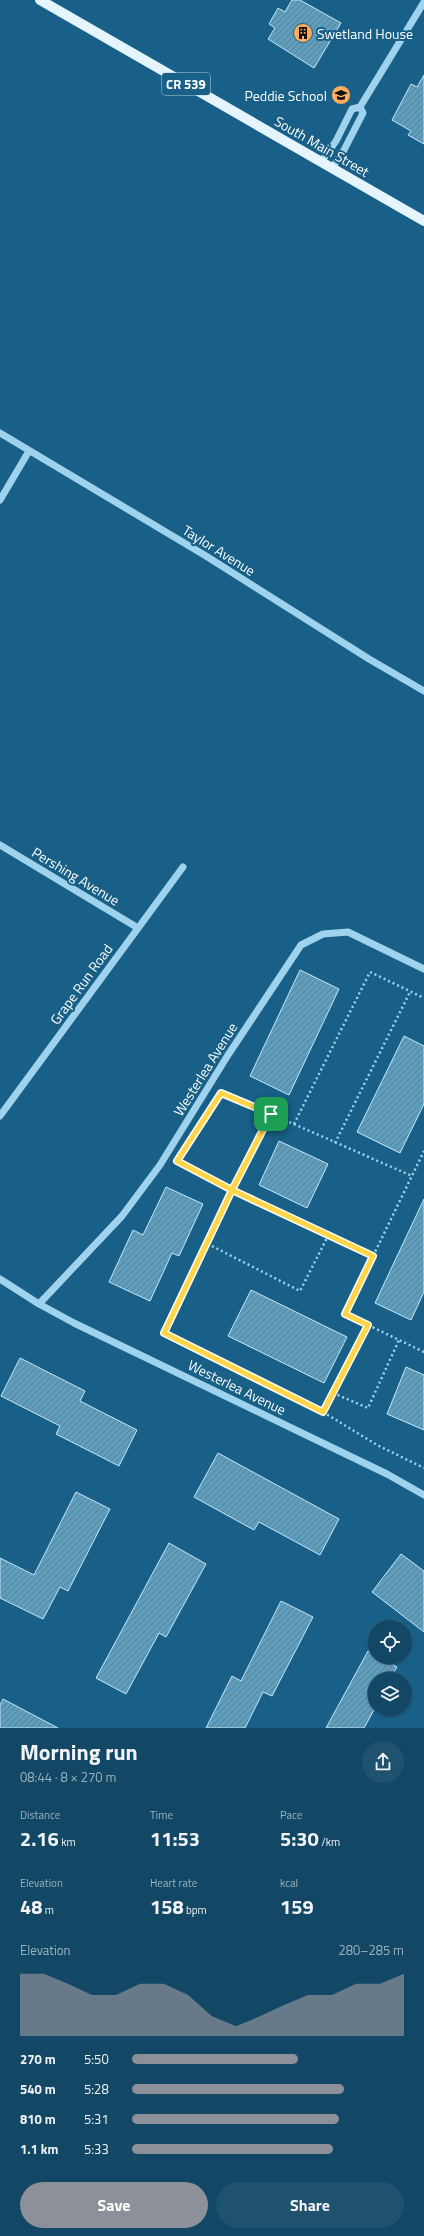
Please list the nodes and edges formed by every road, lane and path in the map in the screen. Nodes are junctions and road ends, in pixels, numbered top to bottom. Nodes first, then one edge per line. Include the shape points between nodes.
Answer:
1 (40, 0) edge
2 (424, 2) edge
3 (360, 107) junction
4 (321, 162) junction
5 (332, 168) junction
6 (424, 221) edge
7 (0, 433) edge
8 (29, 451) junction
9 (0, 500) edge
10 (424, 691) edge
11 (0, 845) edge
12 (183, 867) dead end
13 (138, 928) junction
14 (424, 969) edge
15 (410, 992) junction
16 (424, 998) edge
17 (271, 1114) junction
18 (0, 1116) edge
19 (294, 1124) junction
20 (335, 1142) junction
21 (424, 1152) edge
22 (412, 1176) junction
23 (232, 1190) junction
24 (328, 1236) junction
25 (208, 1244) junction
26 (373, 1256) junction
27 (0, 1279) edge
28 (39, 1304) junction
29 (368, 1325) junction
30 (399, 1340) junction
31 (424, 1352) edge
32 (333, 1393) junction
33 (323, 1412) junction
34 (424, 1468) edge
35 (424, 1495) edge

1 - 4 main road, South Main Street / CR 539
2 - 3 street
3 - 4 street via 352,109 336,141
3 - 5 street via 363,113
4 - 5 main road, South Main Street / CR 539
5 - 6 main road, South Main Street / CR 539
7 - 8 street, Taylor Avenue
8 - 9 street
8 - 10 street, Taylor Avenue via 206,556
11 - 13 street, Pershing Avenue
12 - 13 street, Grape Run Road
13 - 18 street, Grape Run Road
14 - 28 street, Westerlea Avenue via 348,932 323,934 301,945 228,1055 160,1165 122,1216
15 - 16 path
15 - 19 path via 370,972
15 - 20 path
17 - 19 path
17 - 23 path
17 - 23 path via 221,1093 177,1161
19 - 20 path
20 - 22 path
21 - 22 path
22 - 26 path
23 - 24 path
23 - 25 path
24 - 25 path via 300,1291
24 - 26 path
25 - 33 path via 164,1333
26 - 29 path via 345,1314
27 - 28 street, Westerlea Avenue
28 - 35 street, Westerlea Avenue via 387,1474
29 - 30 path
29 - 32 path
30 - 31 path
30 - 32 path via 368,1408
32 - 33 path
33 - 34 path via 377,1445

